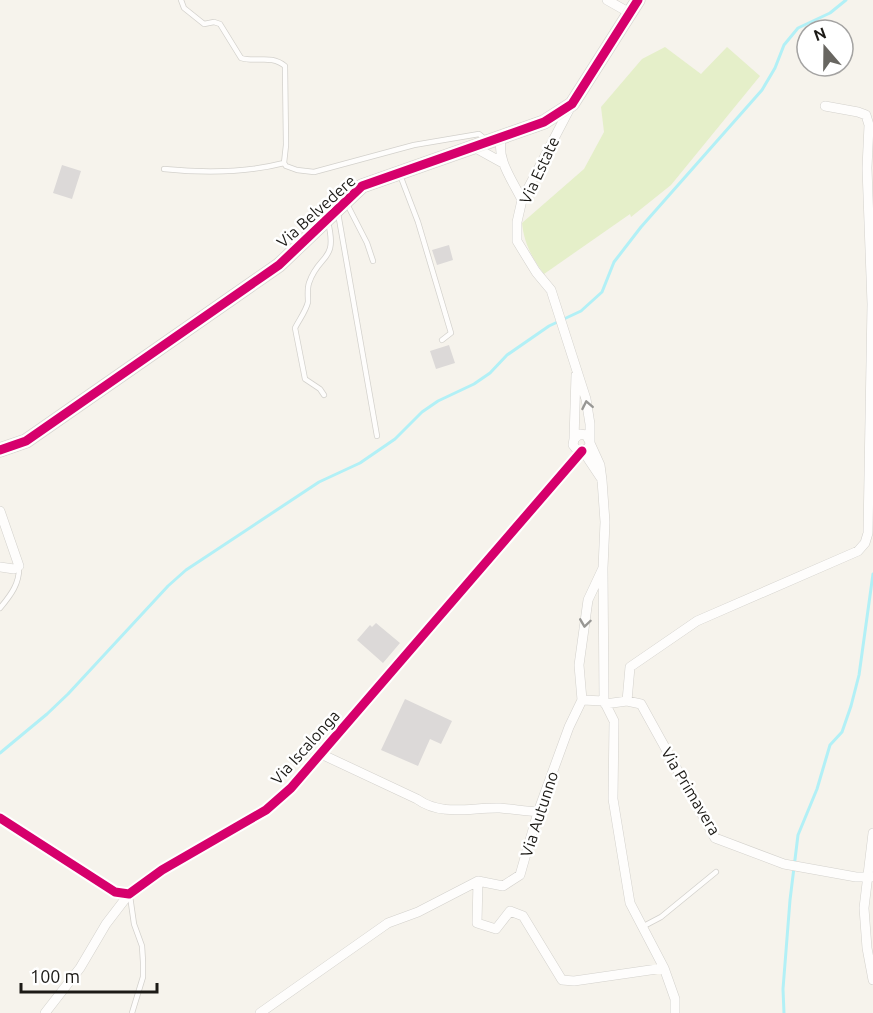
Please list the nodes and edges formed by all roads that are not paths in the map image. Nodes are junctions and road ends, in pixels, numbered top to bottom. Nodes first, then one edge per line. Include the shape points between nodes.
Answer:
1 (181, 0) edge
2 (607, 0) edge
3 (638, 0) edge
4 (630, 13) junction
5 (572, 104) junction
6 (825, 106) dead end
7 (495, 139) junction
8 (474, 147) junction
9 (284, 163) junction
10 (503, 163) junction
11 (164, 169) dead end
12 (400, 173) junction
13 (522, 200) junction
14 (337, 210) junction
15 (373, 261) dead end
16 (442, 340) dead end
17 (576, 370) junction
18 (324, 395) dead end
19 (377, 436) dead end
20 (582, 445) junction
21 (0, 450) edge
22 (0, 511) edge
23 (19, 566) junction
24 (0, 567) edge
25 (603, 568) junction
26 (0, 608) edge
27 (582, 700) junction
28 (627, 701) junction
29 (605, 702) junction
30 (321, 754) junction
31 (538, 812) junction
32 (0, 818) edge
33 (873, 833) edge
34 (716, 873) dead end
35 (870, 877) edge
36 (477, 881) junction
37 (129, 894) junction
38 (642, 927) junction
39 (664, 968) junction
40 (873, 980) edge
41 (45, 1013) edge
42 (132, 1013) edge
43 (260, 1013) edge
44 (675, 1013) edge

1 - 9 lane via 184,8 204,24 220,24 241,58 270,59 285,66
2 - 4 street
3 - 4 street, Via Belvedere
4 - 5 street, Via Belvedere
5 - 7 street, Via Belvedere via 544,122
5 - 13 street, Via Estate
6 - 28 street via 858,112 866,116 869,125 872,304 865,543 858,550 697,621 630,667
7 - 8 street, Via Belvedere
7 - 9 lane via 479,134 414,145 314,172
7 - 10 street
8 - 10 street
8 - 12 street, Via Belvedere
9 - 11 lane via 233,170
10 - 13 street
12 - 14 street, Via Belvedere via 362,186
12 - 16 lane via 451,333
13 - 17 street, Via Estate via 518,241 550,290
14 - 15 lane via 367,243
14 - 18 lane via 328,256 313,273 307,305 295,328 304,379
14 - 19 lane
14 - 21 street, Via Belvedere via 279,265 26,441
17 - 20 street, Via Estate
20 -> 17 street, Via Estate via 590,424
20 - 25 street, Via Estate via 602,480
20 - 30 street, Via Iscalonga via 568,467
22 - 23 street
23 - 24 street
23 - 26 lane via 12,593
25 -> 27 street via 588,600 579,665
25 - 29 street, Via Estate
27 - 29 street
27 - 31 street, Via Autunno via 568,727
28 - 29 street
28 - 35 street, Via Primavera via 641,704 715,838 787,864
29 - 38 street, Via Estate via 614,721 613,799 628,891
30 - 31 street via 428,807
30 - 37 street, Via Iscalonga via 266,810 162,870
31 - 36 street, Via Autunno via 520,875 503,886
32 - 37 street via 115,892
33 - 35 street
34 - 38 lane
35 - 40 street via 864,908
36 - 39 street via 477,923 496,929 510,911 523,916 562,980
36 - 43 street via 418,912 387,923
37 - 41 street, Via Iscalonga
37 - 42 lane via 143,962 143,977
38 - 39 street, Via Estate
39 - 44 street, Via Estate via 675,999

